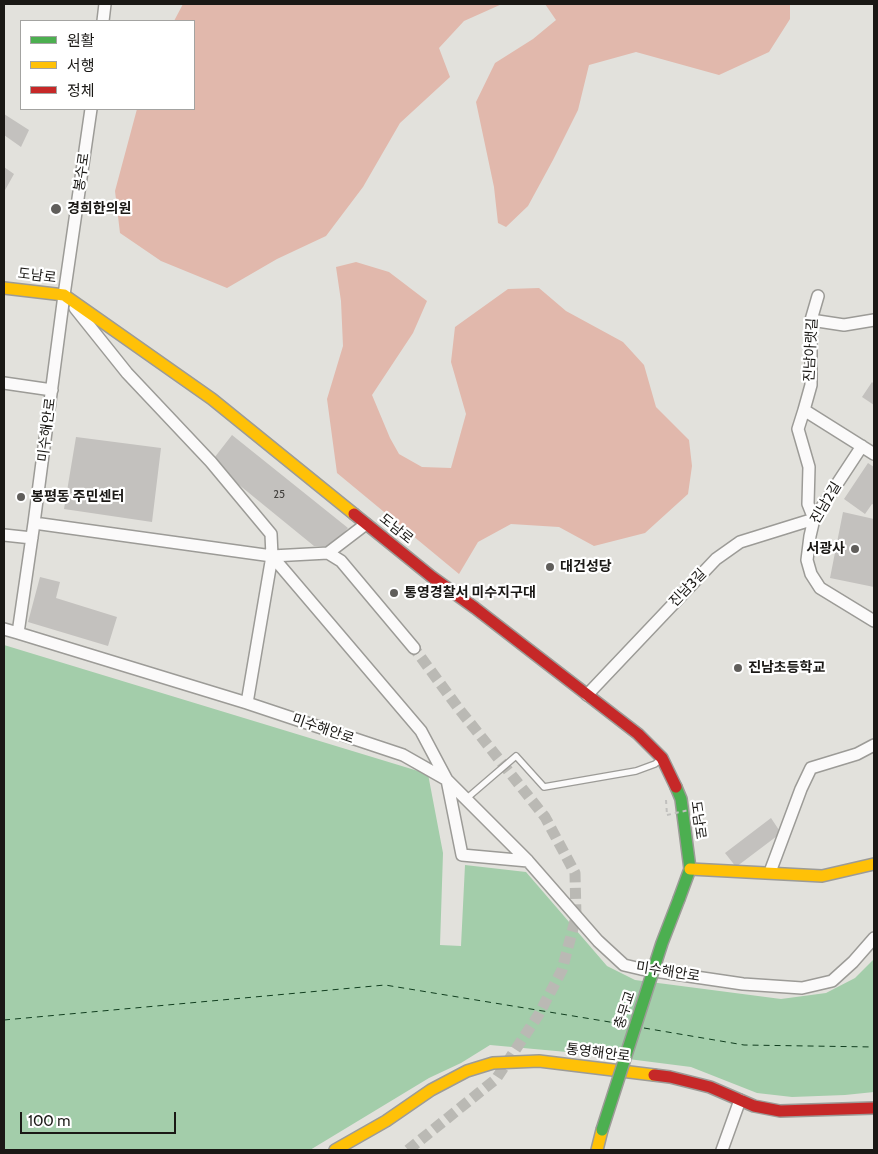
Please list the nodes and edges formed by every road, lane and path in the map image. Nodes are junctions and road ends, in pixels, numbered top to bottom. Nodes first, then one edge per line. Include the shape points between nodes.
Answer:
1 (106, 4) edge
2 (103, 20) edge
3 (91, 110) edge
4 (4, 288) edge
5 (64, 295) junction
6 (818, 296) dead end
7 (811, 320) junction
8 (874, 320) edge
9 (4, 383) edge
10 (52, 390) junction
11 (804, 410) junction
12 (862, 446) junction
13 (874, 454) edge
14 (814, 519) junction
15 (34, 523) junction
16 (366, 524) junction
17 (4, 535) edge
18 (32, 538) junction
19 (328, 553) junction
20 (272, 556) junction
21 (874, 621) edge
22 (4, 629) edge
23 (18, 633) junction
24 (414, 648) tunnel mouth
25 (588, 695) junction
26 (247, 703) junction
27 (874, 745) edge
28 (662, 758) junction
29 (448, 780) junction
30 (466, 799) junction
31 (689, 810) dead end
32 (667, 816) dead end
33 (528, 861) junction
34 (874, 864) edge
35 (690, 868) junction
36 (770, 872) junction
37 (874, 938) edge
38 (740, 1100) junction
39 (874, 1108) edge
40 (335, 1150) edge
41 (597, 1150) edge
42 (722, 1150) edge

1 - 2 street
3 - 5 street, 봉수로
4 - 5 main road, 도남로
5 - 10 street, 미수해안로
5 - 16 main road, 도남로 via 212,399
5 - 20 street via 127,373 211,462 271,534
6 - 7 street, 진남아랫길
7 - 8 street via 844,325
7 - 11 street, 진남아랫길 via 811,384
9 - 10 street
10 - 15 street, 미수해안로
11 - 12 street
11 - 14 street, 진남아랫길 via 798,430 809,467 808,504
12 - 13 street
12 - 14 street, 진남2길
14 - 21 street, 진남2길 via 807,560 811,574 820,588
14 - 25 street, 진남3길 via 740,542 716,559
15 - 18 street, 미수해안로
15 - 20 street
16 - 19 street
16 - 25 main road, 도남로 via 432,578
17 - 18 street
18 - 23 street, 미수해안로
19 - 20 street
19 - 24 street via 341,561
20 - 26 street
20 - 29 street via 421,732
22 - 23 street
23 - 26 street, 미수해안로
25 - 28 main road, 도남로 via 638,734
26 - 29 street, 미수해안로 via 403,755
27 - 36 street via 857,754 811,768
28 - 30 lane via 636,771 544,787 516,756
28 - 35 main road, 도남로 via 681,799
29 - 30 street, 미수해안로
29 - 33 street via 462,855
30 - 33 street, 미수해안로
31 - 32 path, bridge
33 - 37 street, 미수해안로 via 598,941 624,965 641,969 743,984 802,988 832,981
34 - 36 main road via 822,876
35 - 36 main road
35 - 41 main road, 충무교, bridge via 662,943
38 - 39 main road, 통영해안로 via 780,1111
38 - 40 main road, 통영해안로 via 710,1087 670,1077 539,1061 493,1063 467,1071 431,1090
38 - 42 street

